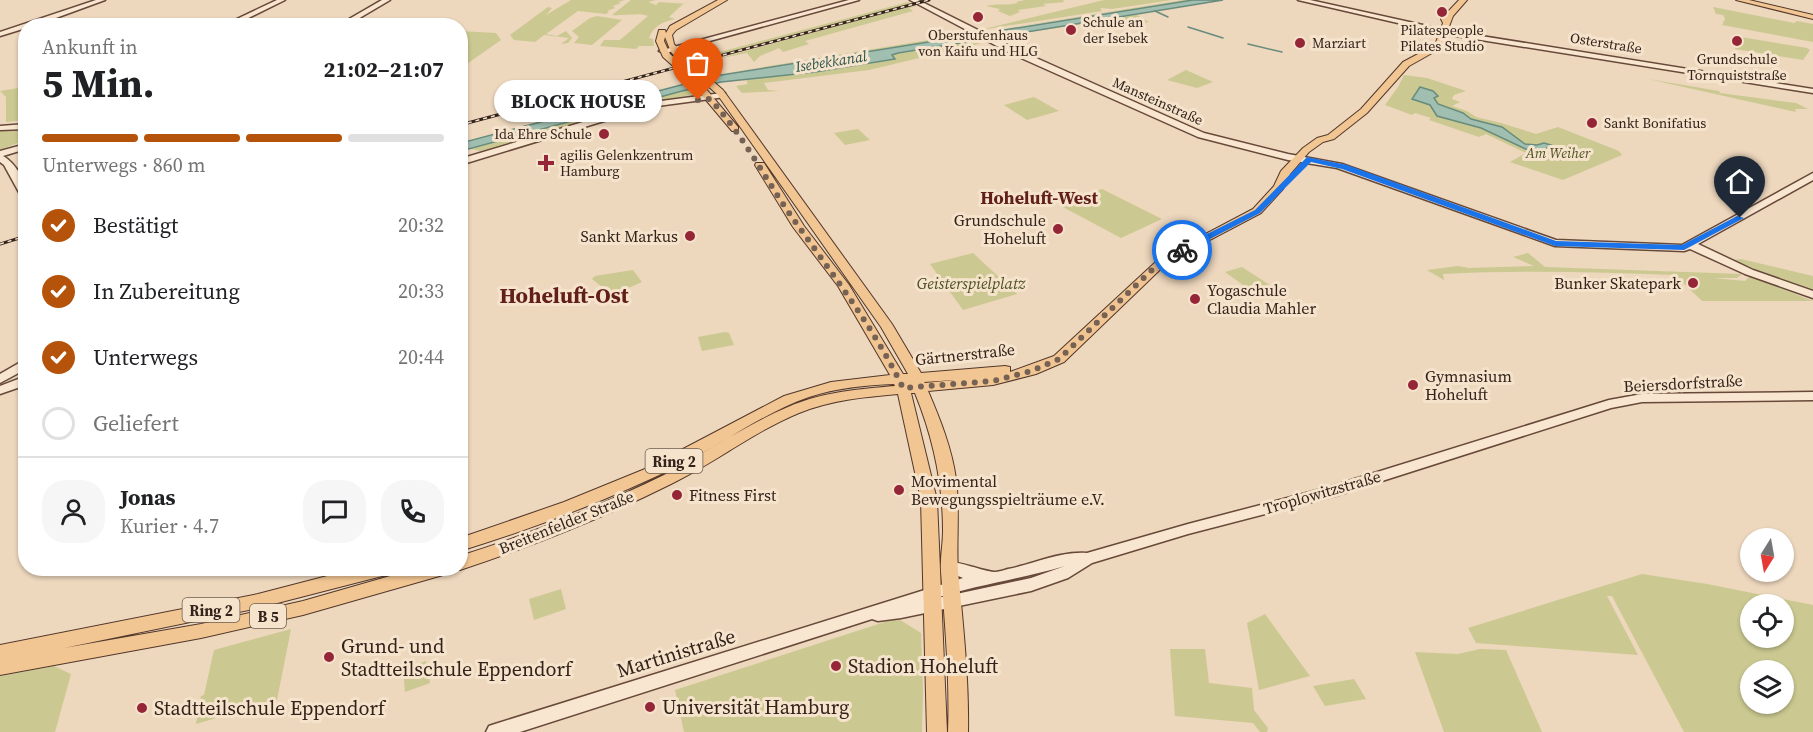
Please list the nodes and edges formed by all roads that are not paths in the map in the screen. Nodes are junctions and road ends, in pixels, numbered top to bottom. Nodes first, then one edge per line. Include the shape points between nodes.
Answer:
1 (102, 0) edge
2 (282, 0) edge
3 (387, 0) edge
4 (716, 0) edge
5 (723, 0) edge
6 (856, 0) edge
7 (913, 0) edge
8 (1299, 0) edge
9 (1463, 0) edge
10 (1740, 0) edge
11 (1746, 0) edge
12 (1813, 16) edge
13 (49, 18) edge
14 (243, 18) edge
15 (354, 18) edge
16 (18, 28) edge
17 (1440, 32) junction
18 (0, 34) edge
19 (1434, 46) junction
20 (668, 49) junction
21 (1396, 60) dead end
22 (1389, 68) dead end
23 (1388, 83) junction
24 (1813, 91) edge
25 (716, 95) junction
26 (18, 126) edge
27 (1, 127) edge
28 (18, 150) edge
29 (4, 157) edge
30 (1304, 158) junction
31 (468, 160) edge
32 (1813, 176) edge
33 (18, 182) edge
34 (1691, 245) junction
35 (1813, 295) edge
36 (18, 371) edge
37 (2, 373) edge
38 (18, 374) edge
39 (18, 376) edge
40 (900, 383) junction
41 (918, 383) junction
42 (0, 385) edge
43 (0, 390) edge
44 (1813, 396) edge
45 (1556, 420) joint
46 (468, 542) edge
47 (1087, 559) junction
48 (468, 560) edge
49 (950, 566) junction
50 (1025, 572) junction
51 (355, 576) edge
52 (416, 576) edge
53 (1002, 576) junction
54 (942, 597) junction
55 (0, 653) edge
56 (0, 667) edge
57 (495, 732) edge
58 (937, 732) edge
59 (958, 732) edge

1 - 13 street
2 - 14 street
3 - 15 street
4 - 20 main road via 666,28 660,36
5 - 20 main road via 671,30
6 - 20 street
7 - 30 street, Mansteinstraße via 1013,51 1199,134
8 - 17 street, Osterstraße
9 - 17 main road
10 - 12 main road
11 - 12 main road
16 - 18 street
17 - 19 main road
17 - 24 street, Osterstraße
19 - 21 main road
19 - 23 main road, Ring 2 via 1406,64
20 - 25 main road via 700,88
20 - 25 main road via 707,77
22 - 23 main road
23 - 30 main road, Gärtnerstraße / Ring 2 via 1361,114
25 - 31 street via 667,102
25 - 40 main road via 799,227 843,285
25 - 41 main road via 841,261 887,327
26 - 27 street
28 - 29 street
29 - 33 street
30 - 34 street, Mansteinstraße via 1344,167 1555,243 1675,248
30 - 41 main road, Gärtnerstraße / Ring 2 via 1290,180 1262,207 1164,260 1059,359 1016,376 981,383
32 - 34 street
34 - 35 street
36 - 37 street
38 - 42 street
39 - 43 street
40 - 41 main road, Gärtnerstraße / Ring 2
40 - 46 main road, Breitenfelder Straße / Ring 2 via 830,387 795,398 622,485
40 - 48 main road, Breitenfelder Straße / Ring 2 via 801,407 629,498
40 - 54 main road via 928,489
41 - 49 main road via 933,419 948,475
44 - 45 street, Beiersdorfstraße via 1642,399
45 - 47 street, Troplowitzstraße via 1330,492
47 - 50 street, Troplowitzstraße via 1072,558
47 - 54 street, Troplowitzstraße via 1078,567 1030,584
49 - 53 street via 969,573
49 - 54 main road
50 - 53 street, Troplowitzstraße
50 - 54 street via 1002,583
51 - 55 main road, Ring 2 via 258,601
52 - 56 main road, B 5 via 303,609
53 - 54 street, Troplowitzstraße
54 - 57 street, Martinistraße via 870,615
54 - 58 main road
54 - 59 main road via 958,701

